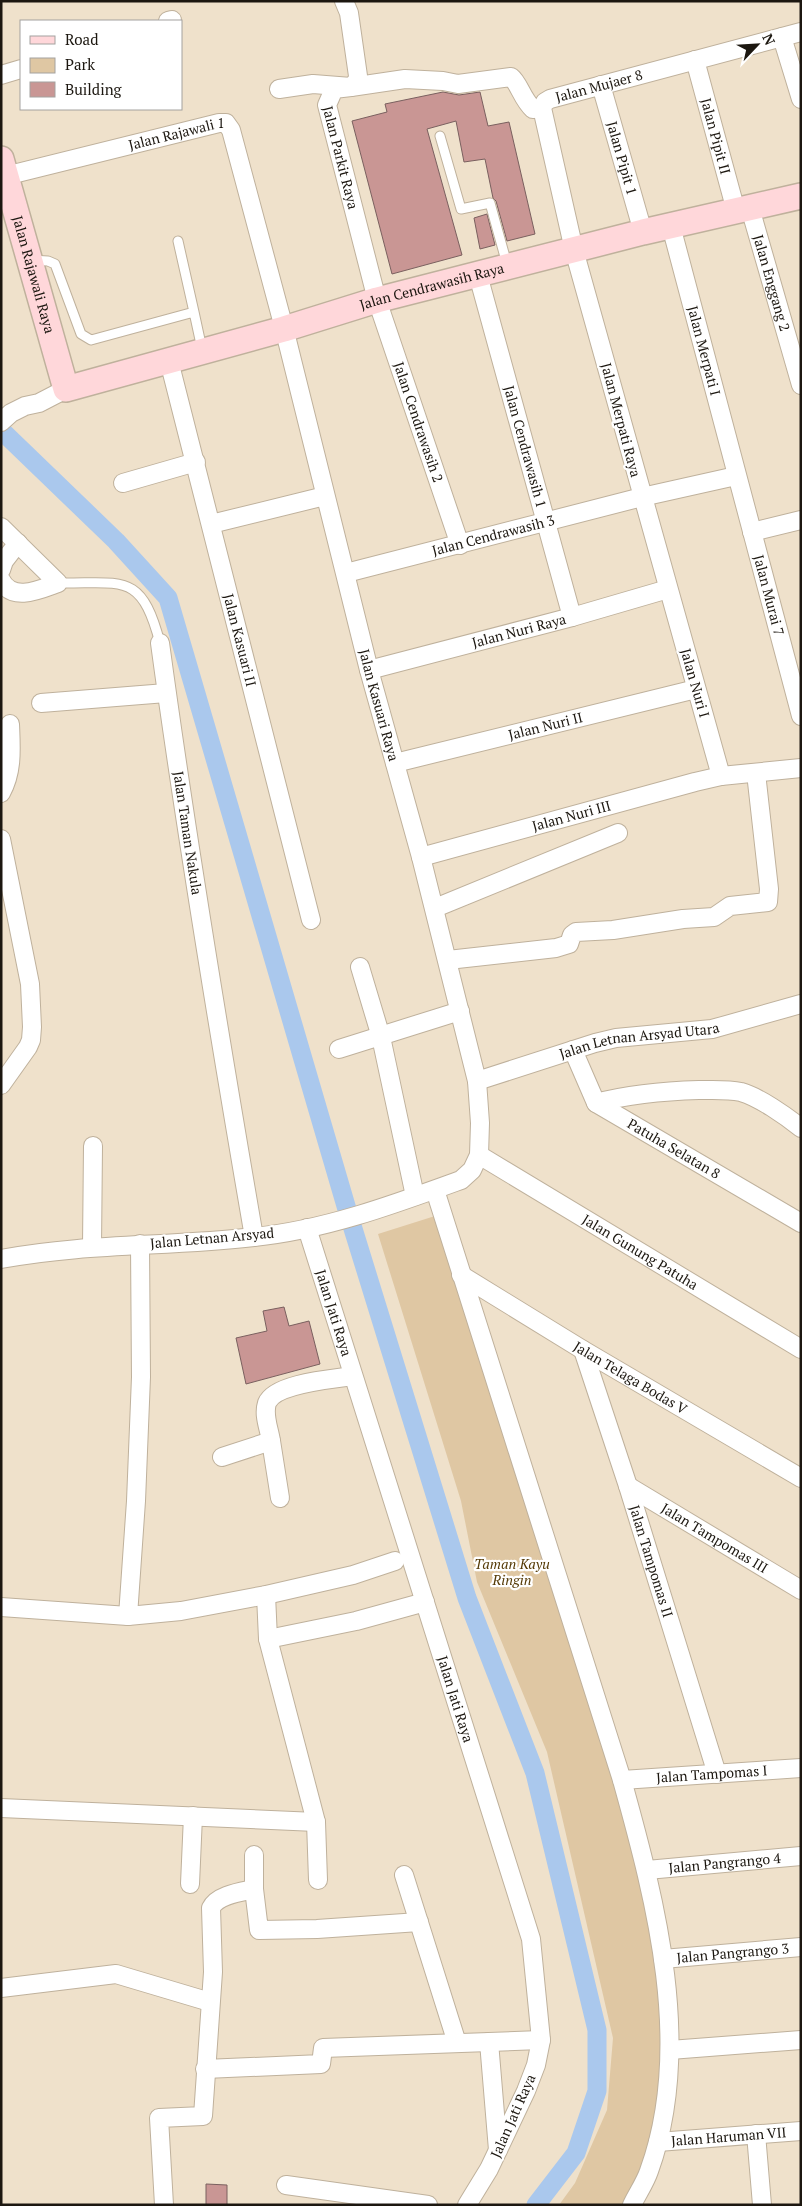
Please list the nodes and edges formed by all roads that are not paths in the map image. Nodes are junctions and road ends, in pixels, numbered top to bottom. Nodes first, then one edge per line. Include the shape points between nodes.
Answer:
1 (344, 1) edge
2 (801, 32) edge
3 (782, 36) junction
4 (695, 60) junction
5 (20, 69) edge
6 (1, 75) edge
7 (601, 85) junction
8 (351, 87) junction
9 (279, 88) dead end
10 (801, 98) edge
11 (542, 108) junction
12 (440, 136) dead end
13 (3, 170) edge
14 (801, 196) edge
15 (743, 210) junction
16 (671, 226) junction
17 (643, 232) junction
18 (178, 241) dead end
19 (574, 250) junction
20 (30, 260) junction
21 (507, 267) junction
22 (478, 275) junction
23 (378, 300) junction
24 (194, 312) junction
25 (284, 329) junction
26 (202, 352) junction
27 (169, 360) junction
28 (801, 385) edge
29 (66, 389) junction
30 (6, 418) edge
31 (196, 462) junction
32 (736, 476) junction
33 (123, 483) dead end
34 (325, 496) junction
35 (642, 497) junction
36 (801, 520) edge
37 (546, 523) junction
38 (211, 524) junction
39 (1, 527) edge
40 (752, 532) junction
41 (18, 543) junction
42 (460, 545) junction
43 (1, 570) edge
44 (346, 573) junction
45 (1, 580) edge
46 (58, 583) junction
47 (668, 590) junction
48 (572, 617) junction
49 (160, 643) joint
50 (369, 670) junction
51 (696, 689) junction
52 (166, 692) junction
53 (41, 703) dead end
54 (801, 716) edge
55 (10, 724) dead end
56 (395, 763) junction
57 (801, 768) edge
58 (756, 773) junction
59 (721, 776) junction
60 (1, 793) edge
61 (618, 832) dead end
62 (1, 840) edge
63 (422, 856) junction
64 (434, 908) junction
65 (311, 920) dead end
66 (448, 960) junction
67 (360, 967) dead end
68 (801, 1004) edge
69 (460, 1011) junction
70 (381, 1037) junction
71 (338, 1049) dead end
72 (573, 1050) junction
73 (477, 1081) junction
74 (1, 1085) edge
75 (596, 1103) junction
76 (799, 1125) edge
77 (94, 1146) dead end
78 (479, 1155) junction
79 (435, 1190) junction
80 (415, 1196) junction
81 (801, 1223) edge
82 (315, 1226) junction
83 (254, 1237) junction
84 (140, 1244) junction
85 (92, 1246) junction
86 (1, 1259) edge
87 (461, 1275) junction
88 (801, 1349) edge
89 (583, 1350) junction
90 (353, 1376) junction
91 (271, 1441) junction
92 (222, 1456) dead end
93 (801, 1478) edge
94 (628, 1486) junction
95 (280, 1498) dead end
96 (395, 1561) dead end
97 (801, 1590) edge
98 (266, 1595) junction
99 (426, 1602) junction
100 (1, 1607) edge
101 (128, 1616) junction
102 (268, 1638) junction
103 (801, 1768) edge
104 (717, 1774) junction
105 (622, 1780) junction
106 (1, 1808) edge
107 (193, 1816) junction
108 (316, 1822) junction
109 (254, 1855) dead end
110 (801, 1856) edge
111 (647, 1870) junction
112 (404, 1875) dead end
113 (318, 1880) dead end
114 (190, 1884) dead end
115 (254, 1889) junction
116 (419, 1922) junction
117 (801, 1947) edge
118 (664, 1959) junction
119 (1, 1988) edge
120 (210, 2002) junction
121 (541, 2040) junction
122 (801, 2040) edge
123 (489, 2042) junction
124 (457, 2043) junction
125 (670, 2050) junction
126 (205, 2069) junction
127 (801, 2131) edge
128 (756, 2134) junction
129 (658, 2142) junction
130 (498, 2150) junction
131 (286, 2185) dead end
132 (164, 2205) edge
133 (428, 2205) edge
134 (467, 2205) edge
135 (632, 2205) edge
136 (762, 2205) edge

1 - 8 street via 349,13 358,76
2 - 3 street, Jalan Mujaer 8
3 - 4 street, Jalan Mujaer 8
3 - 10 street
4 - 7 street, Jalan Mujaer 8
4 - 15 street, Jalan Pipit II
5 - 6 street
7 - 11 street, Jalan Mujaer 8 via 550,99
7 - 17 street, Jalan Pipit 1
8 - 9 street via 313,84
8 - 11 street via 405,79 458,84 511,77 525,101 533,109
8 - 23 street, Jalan Parkit Raya via 334,89 327,105
11 - 19 street, Jalan Mujaer 8
12 - 21 lane via 461,209 490,203
13 - 20 street, Jalan Rajawali Raya
13 - 25 street, Jalan Rajawali 1 via 226,123 231,130
14 - 15 street, Jalan Cendrawasih Raya
15 - 16 street, Jalan Cendrawasih Raya
15 - 28 street, Jalan Enggang 2
16 - 17 street, Jalan Cendrawasih Raya
16 - 32 street, Jalan Merpati I
17 - 19 street, Jalan Cendrawasih Raya
18 - 24 lane
19 - 21 street, Jalan Cendrawasih Raya
19 - 35 street, Jalan Merpati Raya
20 - 24 lane via 55,264 81,334 91,340
20 - 29 street, Jalan Rajawali Raya
21 - 22 street, Jalan Cendrawasih Raya
22 - 23 street, Jalan Cendrawasih Raya
22 - 37 street, Jalan Cendrawasih 1
23 - 25 street, Jalan Cendrawasih Raya
23 - 42 street, Jalan Cendrawasih 2
24 - 26 lane
25 - 26 street, Jalan Cendrawasih Raya
25 - 34 street, Jalan Kasuari Raya
26 - 27 street, Jalan Cendrawasih Raya
27 - 29 street, Jalan Cendrawasih Raya
27 - 31 street, Jalan Kasuari II
29 - 30 street via 39,403 24,406
31 - 33 street
31 - 38 street, Jalan Kasuari II
32 - 35 street, Jalan Cendrawasih 3
32 - 40 street, Jalan Murai 7
34 - 38 street
34 - 44 street, Jalan Kasuari Raya
35 - 37 street, Jalan Cendrawasih 3
35 - 47 street, Jalan Merpati Raya
36 - 40 street
37 - 42 street, Jalan Cendrawasih 3
37 - 48 street, Jalan Cendrawasih 1
38 - 65 street, Jalan Kasuari II
39 - 41 street
40 - 54 street, Jalan Murai 7
41 - 43 street
41 - 46 street
42 - 44 street, Jalan Cendrawasih 3
44 - 50 street, Jalan Kasuari Raya
45 - 46 street via 9,589 25,593
46 - 49 lane, Jalan Taman Nakula via 123,584 133,588 148,606
47 - 48 street, Jalan Nuri Raya
47 - 51 street, Jalan Nuri I
48 - 50 street, Jalan Nuri Raya
49 - 52 street, Jalan Taman Nakula
50 - 56 street, Jalan Kasuari Raya
51 - 56 street, Jalan Nuri II
51 - 59 street, Jalan Nuri I
52 - 53 street
52 - 83 street, Jalan Taman Nakula via 207,969
55 - 60 street via 12,758 9,776
56 - 63 street, Jalan Kasuari Raya
57 - 58 street, Jalan Nuri III
58 - 59 street, Jalan Nuri III
58 - 66 street via 768,902 730,906 714,917 576,932 569,944 556,948
59 - 63 street, Jalan Nuri III
61 - 64 street
62 - 74 street via 30,984 32,1027 28,1047
63 - 64 street, Jalan Kasuari Raya
64 - 66 street, Jalan Kasuari Raya
66 - 69 street, Jalan Kasuari Raya
67 - 70 street
68 - 72 street, Jalan Letnan Arsyad Utara via 712,1029 616,1038
69 - 70 street
69 - 73 street, Jalan Kasuari Raya
70 - 71 street
70 - 80 street
72 - 73 street, Jalan Letnan Arsyad Utara
72 - 75 street
73 - 78 street
75 - 76 street via 657,1091 727,1090 755,1098
75 - 81 street, Patuha Selatan 8
77 - 85 street
78 - 79 street, Jalan Letnan Arsyad via 472,1170 461,1180
78 - 88 street, Jalan Gunung Patuha
79 - 80 street, Jalan Letnan Arsyad
79 - 87 street
80 - 82 street, Jalan Letnan Arsyad
82 - 83 street, Jalan Letnan Arsyad
82 - 90 street, Jalan Jati Raya
83 - 84 street, Jalan Letnan Arsyad
84 - 85 street, Jalan Letnan Arsyad
84 - 101 street via 141,1377
85 - 86 street, Jalan Letnan Arsyad
87 - 89 street, Jalan Telaga Bodas V
87 - 105 street
89 - 93 street, Jalan Telaga Bodas V
89 - 94 street, Jalan Tampomas II
90 - 91 street via 294,1386 275,1393 266,1411
90 - 99 street, Jalan Jati Raya
91 - 92 street
91 - 95 street
94 - 97 street, Jalan Tampomas III
94 - 104 street, Jalan Tampomas II
96 - 98 street via 353,1575
98 - 101 street via 181,1611
98 - 102 street
99 - 102 street via 356,1621
99 - 121 street, Jalan Jati Raya via 531,1939
100 - 101 street
102 - 108 street
103 - 104 street, Jalan Tampomas I
104 - 105 street, Jalan Tampomas I
105 - 111 street
106 - 107 street
107 - 108 street
107 - 114 street
108 - 113 street
109 - 115 street
110 - 111 street, Jalan Pangrango 4
111 - 118 street
112 - 116 street
115 - 116 street via 259,1930
115 - 120 street via 217,1900 212,1906
116 - 124 street
117 - 118 street, Jalan Pangrango 3
118 - 125 street
119 - 120 street via 116,1974
120 - 126 street
121 - 123 street
121 - 130 street, Jalan Jati Raya via 526,2091
122 - 125 street
123 - 124 street
123 - 130 street
124 - 126 street via 323,2048 320,2064
125 - 129 street
126 - 132 street via 204,2116 159,2118
127 - 128 street, Jalan Haruman VII
128 - 129 street, Jalan Haruman VII
128 - 136 street
129 - 135 street via 648,2173
130 - 134 street, Jalan Jati Raya
131 - 133 street

